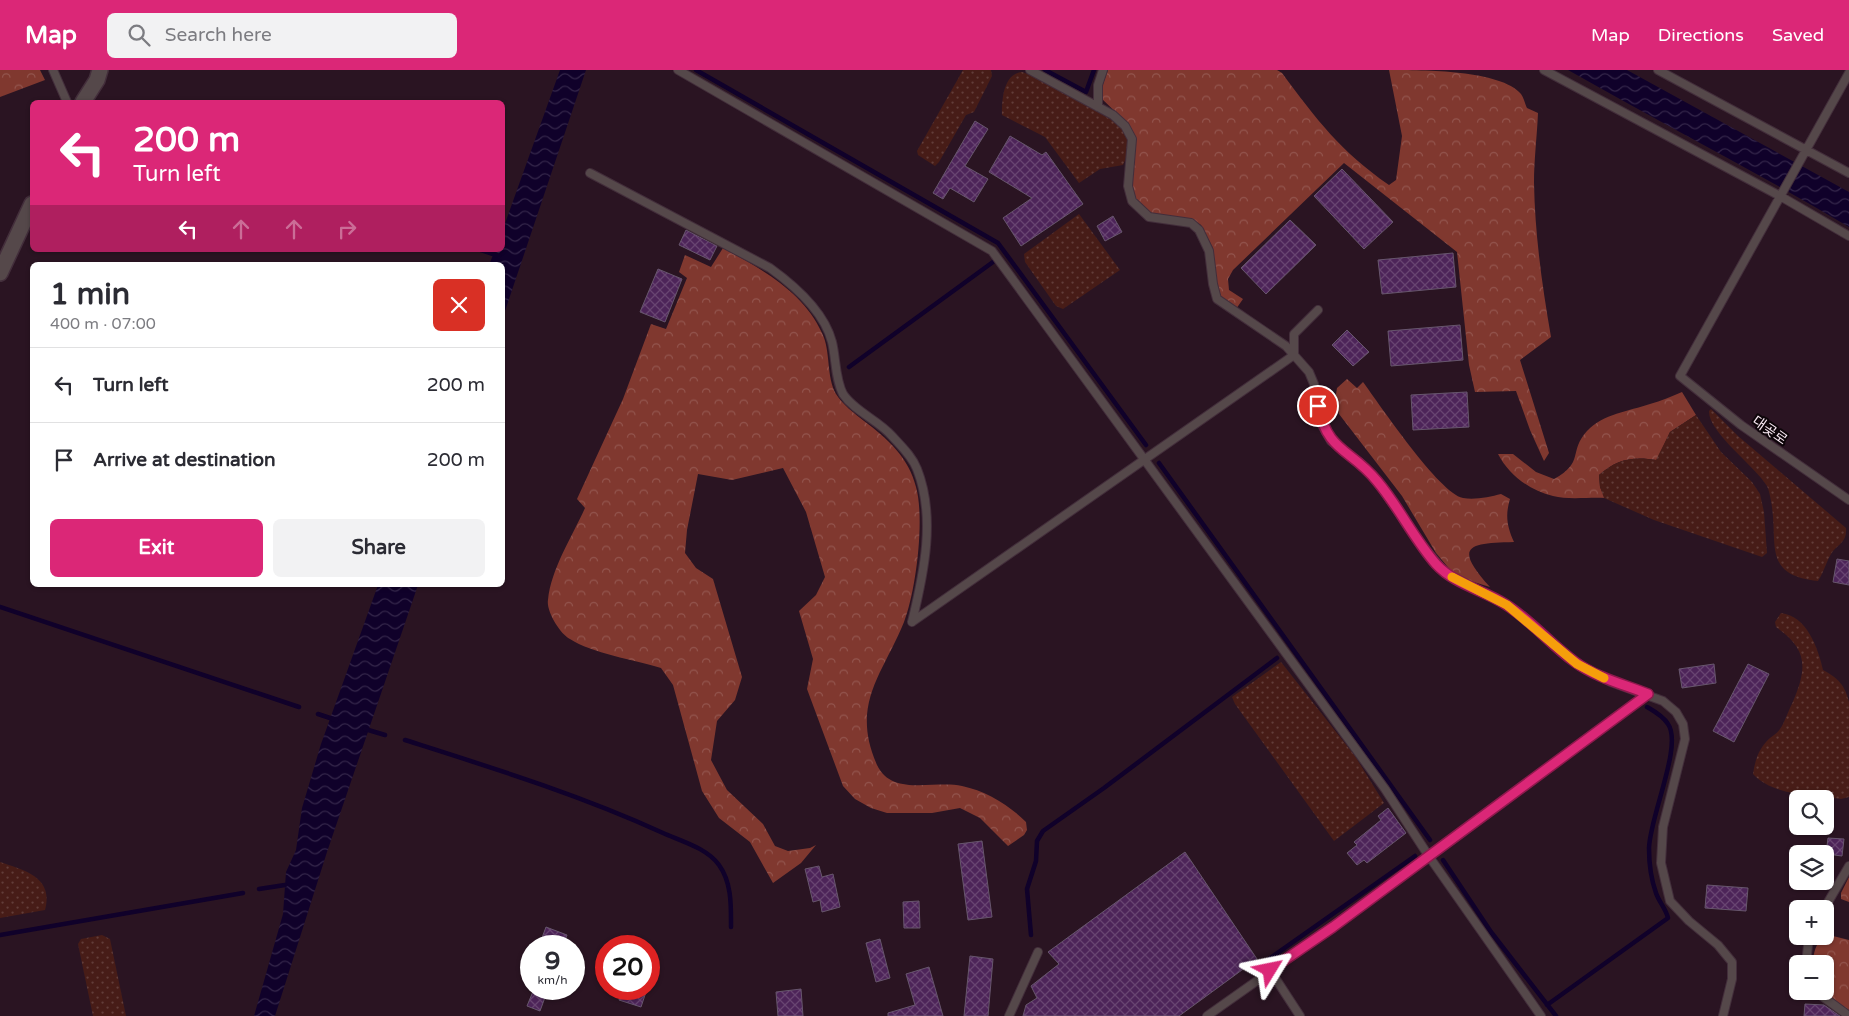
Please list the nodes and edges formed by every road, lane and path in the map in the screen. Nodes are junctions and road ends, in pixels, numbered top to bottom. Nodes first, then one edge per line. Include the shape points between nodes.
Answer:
1 (53, 70) edge
2 (100, 70) edge
3 (678, 70) edge
4 (1030, 70) edge
5 (1103, 70) edge
6 (1544, 70) edge
7 (1658, 70) edge
8 (1849, 73) edge
9 (66, 100) edge
10 (84, 100) edge
11 (1098, 107) junction
12 (1805, 151) junction
13 (590, 173) dead end
14 (1849, 173) edge
15 (1781, 194) junction
16 (30, 208) edge
17 (1849, 236) edge
18 (0, 273) edge
19 (1318, 310) dead end
20 (1294, 355) junction
21 (1145, 459) junction
22 (1849, 500) edge
23 (1648, 694) junction
24 (1428, 855) junction
25 (1849, 866) edge
26 (1829, 900) edge
27 (1038, 952) dead end
28 (1270, 970) junction
29 (1827, 1000) edge
30 (1009, 1016) edge
31 (1207, 1016) edge
32 (1300, 1016) edge
33 (1541, 1016) edge
34 (1722, 1016) edge
35 (1849, 1016) edge

1 - 9 lane
2 - 10 street
3 - 21 lane via 992,252
4 - 11 lane
5 - 11 lane via 1098,85
6 - 15 lane
7 - 12 lane
8 - 12 lane
11 - 20 lane via 1113,115 1130,133 1132,151 1128,186 1132,201 1148,217 1191,223 1199,230 1209,251 1218,299
12 - 14 lane
12 - 15 lane
13 - 21 lane via 770,268 817,312 831,341 842,392 907,453 922,485 926,506 924,561 912,622
15 - 17 lane
15 - 22 lane, 대곶로 via 1680,376 1741,425
16 - 18 street
19 - 20 lane via 1294,334
20 - 21 lane
20 - 23 lane via 1314,384 1322,425 1331,441 1377,481 1446,574 1507,605 1577,664 1611,682
21 - 24 lane via 1385,789
23 - 24 lane
23 - 34 lane via 1676,712 1683,724 1685,739 1663,827 1661,863 1670,901 1732,962 1732,980
24 - 28 lane
24 - 33 lane
25 - 26 lane
27 - 30 lane
28 - 31 lane
28 - 32 lane
29 - 35 lane

